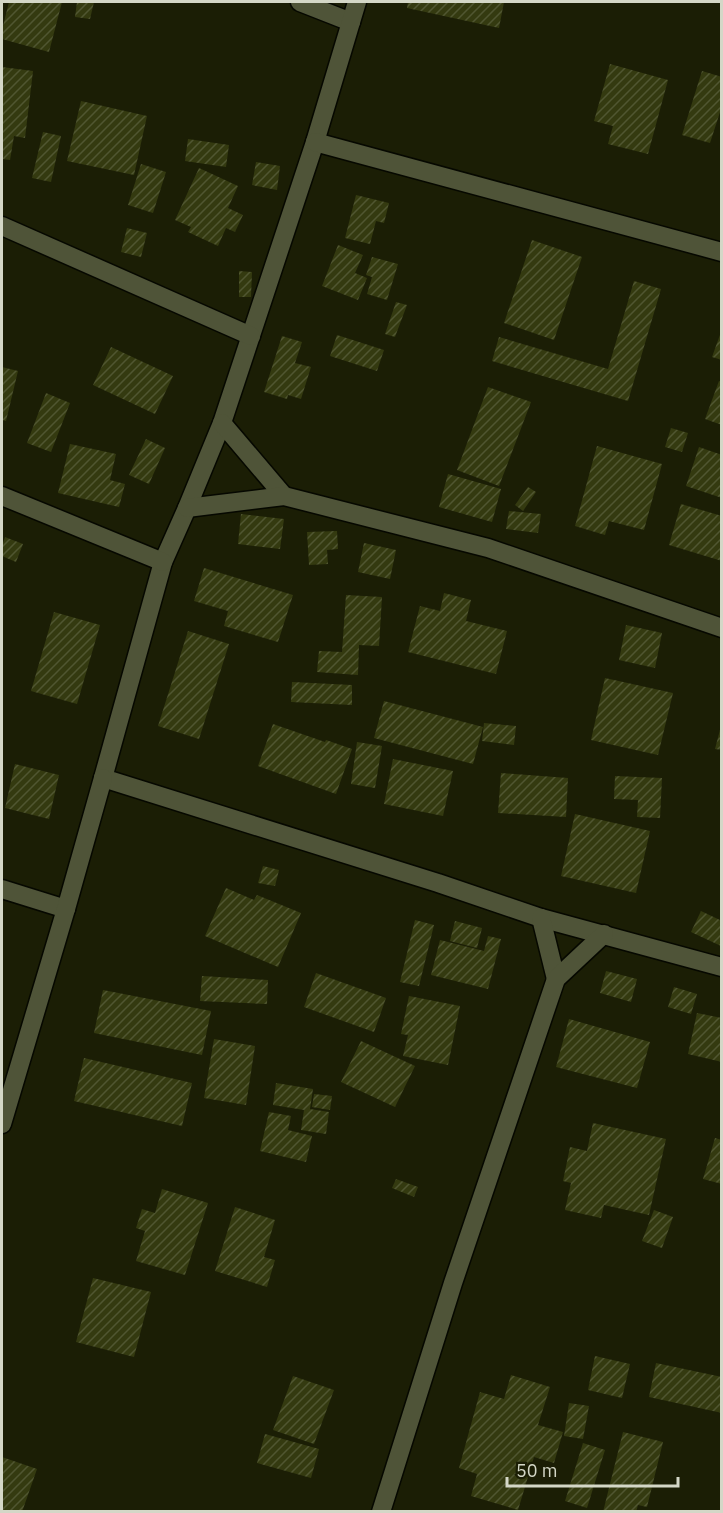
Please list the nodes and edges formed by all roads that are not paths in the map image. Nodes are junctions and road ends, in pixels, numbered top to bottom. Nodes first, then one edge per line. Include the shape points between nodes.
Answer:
1 (300, 2) edge
2 (357, 2) edge
3 (351, 22) junction
4 (315, 142) junction
5 (2, 226) edge
6 (722, 252) edge
7 (251, 336) junction
8 (222, 423) junction
9 (2, 496) edge
10 (284, 496) junction
11 (187, 508) junction
12 (163, 562) junction
13 (722, 628) edge
14 (102, 778) junction
15 (2, 889) edge
16 (66, 909) junction
17 (541, 918) junction
18 (604, 934) junction
19 (722, 967) edge
20 (556, 979) junction
21 (2, 1124) edge
22 (381, 1512) edge

1 - 3 street
2 - 3 street
3 - 4 street
4 - 6 street
4 - 7 street
5 - 7 street
7 - 8 street
8 - 10 street
8 - 11 street
9 - 12 street
10 - 11 street
10 - 13 street via 488,548
11 - 12 street
12 - 14 street
14 - 16 street
14 - 17 street
15 - 16 street
16 - 21 street
17 - 18 street
17 - 20 street
18 - 19 street
18 - 20 street
20 - 22 street via 453,1283

